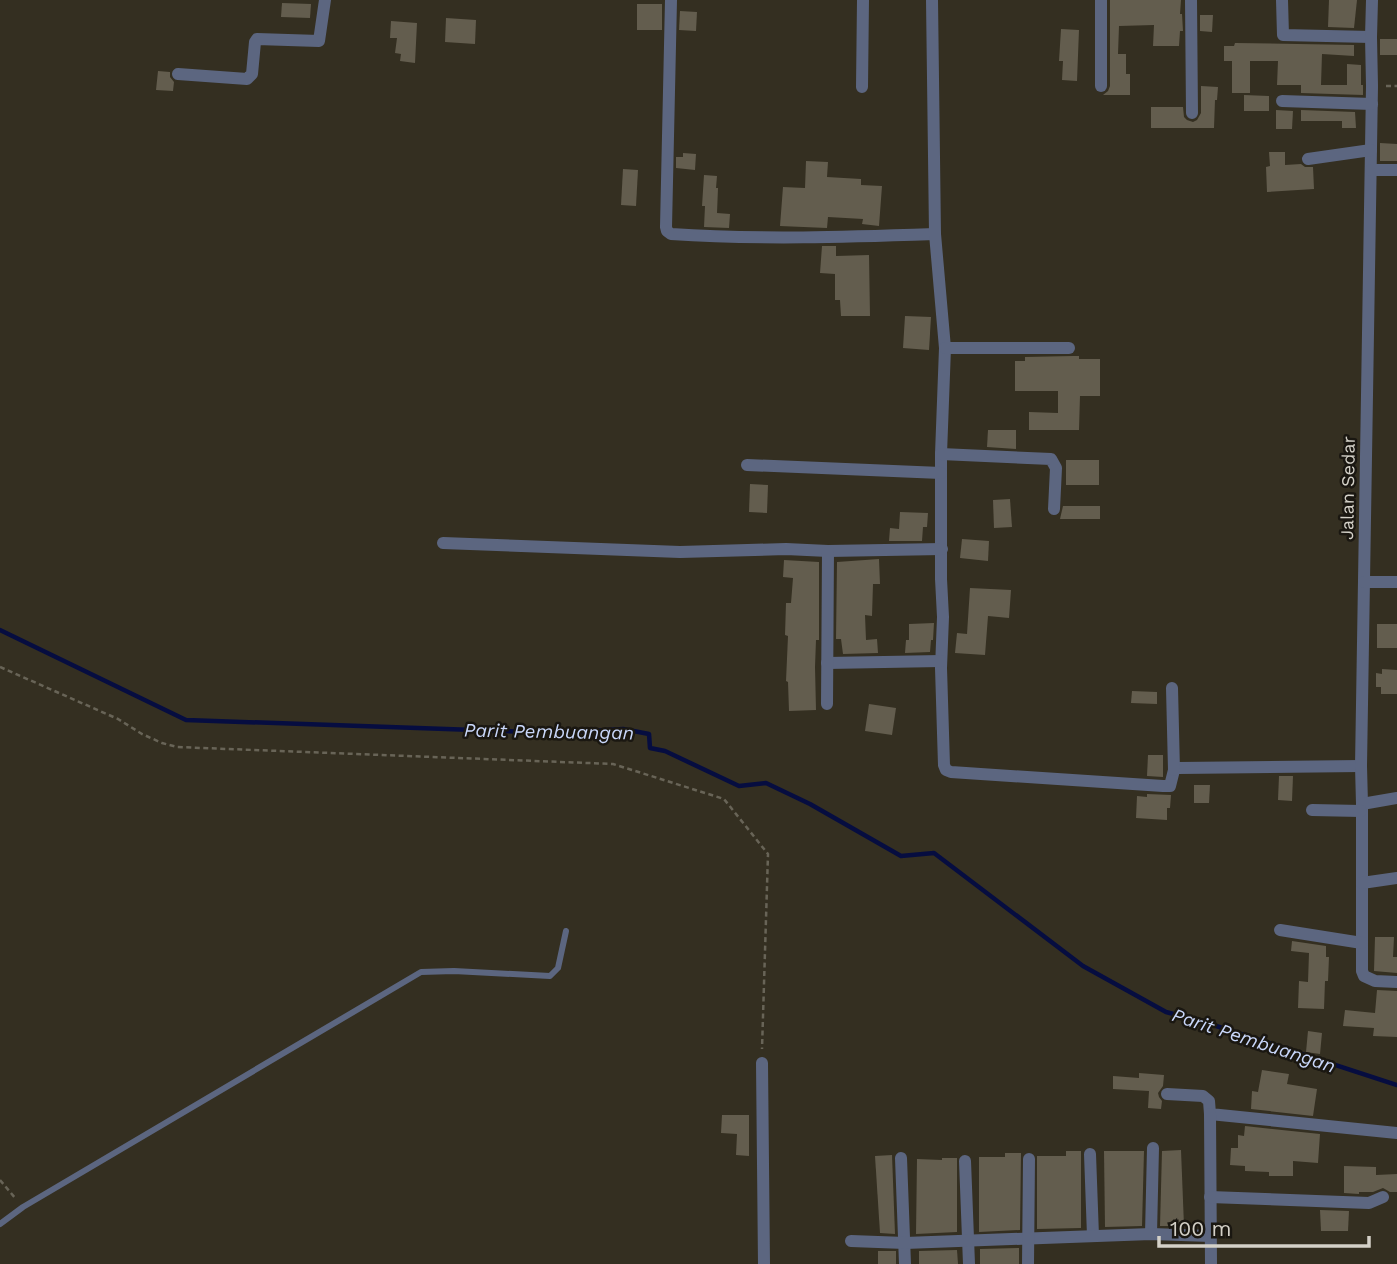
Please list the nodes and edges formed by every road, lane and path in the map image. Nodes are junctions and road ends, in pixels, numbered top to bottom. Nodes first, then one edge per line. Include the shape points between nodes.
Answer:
1 (325, 0) edge
2 (671, 0) edge
3 (863, 0) edge
4 (932, 0) edge
5 (1101, 0) edge
6 (1191, 0) edge
7 (1282, 0) edge
8 (1372, 0) edge
9 (1370, 37) junction
10 (177, 74) dead end
11 (1101, 86) dead end
12 (862, 87) dead end
13 (1282, 101) dead end
14 (1372, 104) junction
15 (1192, 113) dead end
16 (1371, 150) junction
17 (1308, 159) dead end
18 (1370, 170) junction
19 (1397, 170) edge
20 (935, 234) junction
21 (944, 348) junction
22 (1069, 348) dead end
23 (941, 454) junction
24 (747, 465) dead end
25 (941, 473) junction
26 (1054, 509) dead end
27 (443, 543) dead end
28 (942, 549) junction
29 (828, 551) junction
30 (1364, 582) junction
31 (1397, 582) edge
32 (941, 661) junction
33 (827, 663) junction
34 (0, 667) edge
35 (1172, 688) dead end
36 (827, 704) dead end
37 (1361, 766) junction
38 (1174, 770) junction
39 (1397, 798) edge
40 (1362, 808) junction
41 (1312, 810) dead end
42 (1397, 878) edge
43 (1362, 883) junction
44 (1280, 930) dead end
45 (566, 931) dead end
46 (1362, 943) junction
47 (1397, 982) edge
48 (762, 1063) joint
49 (1167, 1094) dead end
50 (1210, 1114) junction
51 (1397, 1133) edge
52 (1153, 1148) dead end
53 (1090, 1154) dead end
54 (901, 1158) dead end
55 (1029, 1159) dead end
56 (965, 1161) dead end
57 (0, 1180) edge
58 (1210, 1197) junction
59 (1383, 1197) dead end
60 (23, 1208) junction
61 (0, 1224) edge
62 (1151, 1234) junction
63 (1093, 1236) junction
64 (1211, 1236) junction
65 (1029, 1238) junction
66 (851, 1241) dead end
67 (968, 1241) junction
68 (905, 1243) junction
69 (764, 1264) edge
70 (905, 1264) edge
71 (969, 1264) edge
72 (1028, 1264) edge
73 (1211, 1264) edge

1 - 10 street via 320,41 257,39 252,74 247,79
2 - 20 street via 667,231 717,238
3 - 12 street
4 - 20 street
5 - 11 street
6 - 15 street
7 - 9 street via 1283,35
8 - 9 street, Jalan Sedar
9 - 14 street, Jalan Sedar
13 - 14 street
14 - 16 street, Jalan Sedar
16 - 17 street
16 - 18 street, Jalan Sedar
18 - 19 street
18 - 30 street, Jalan Sedar
20 - 21 street
21 - 22 street
21 - 23 street
23 - 25 street
23 - 26 street via 1051,459 1056,468
24 - 25 street
25 - 28 street
27 - 29 street via 680,552
28 - 29 street
28 - 32 street
29 - 33 street
30 - 31 street
30 - 37 street, Jalan Sedar
32 - 33 street
32 - 38 street via 946,770 1170,786
33 - 36 street
34 - 48 path via 177,747 612,764 724,799 768,854
35 - 38 street
37 - 38 street
37 - 40 street, Jalan Sedar
39 - 40 street
40 - 41 street
40 - 43 street, Jalan Sedar
42 - 43 street
43 - 46 street, Jalan Sedar
44 - 46 street
45 - 60 lane via 558,968 550,976 421,972
46 - 47 street, Jalan Sedar via 1364,976
48 - 69 street
49 - 50 street via 1203,1096 1209,1101
50 - 51 street
50 - 58 street
52 - 62 street
53 - 63 street
54 - 68 street
55 - 65 street
56 - 67 street
57 - 60 path
58 - 59 street via 1369,1203
58 - 64 street
60 - 61 lane
62 - 63 street
62 - 64 street
63 - 65 street
64 - 73 street
65 - 67 street
65 - 72 street
66 - 68 street
67 - 68 street
67 - 71 street
68 - 70 street

